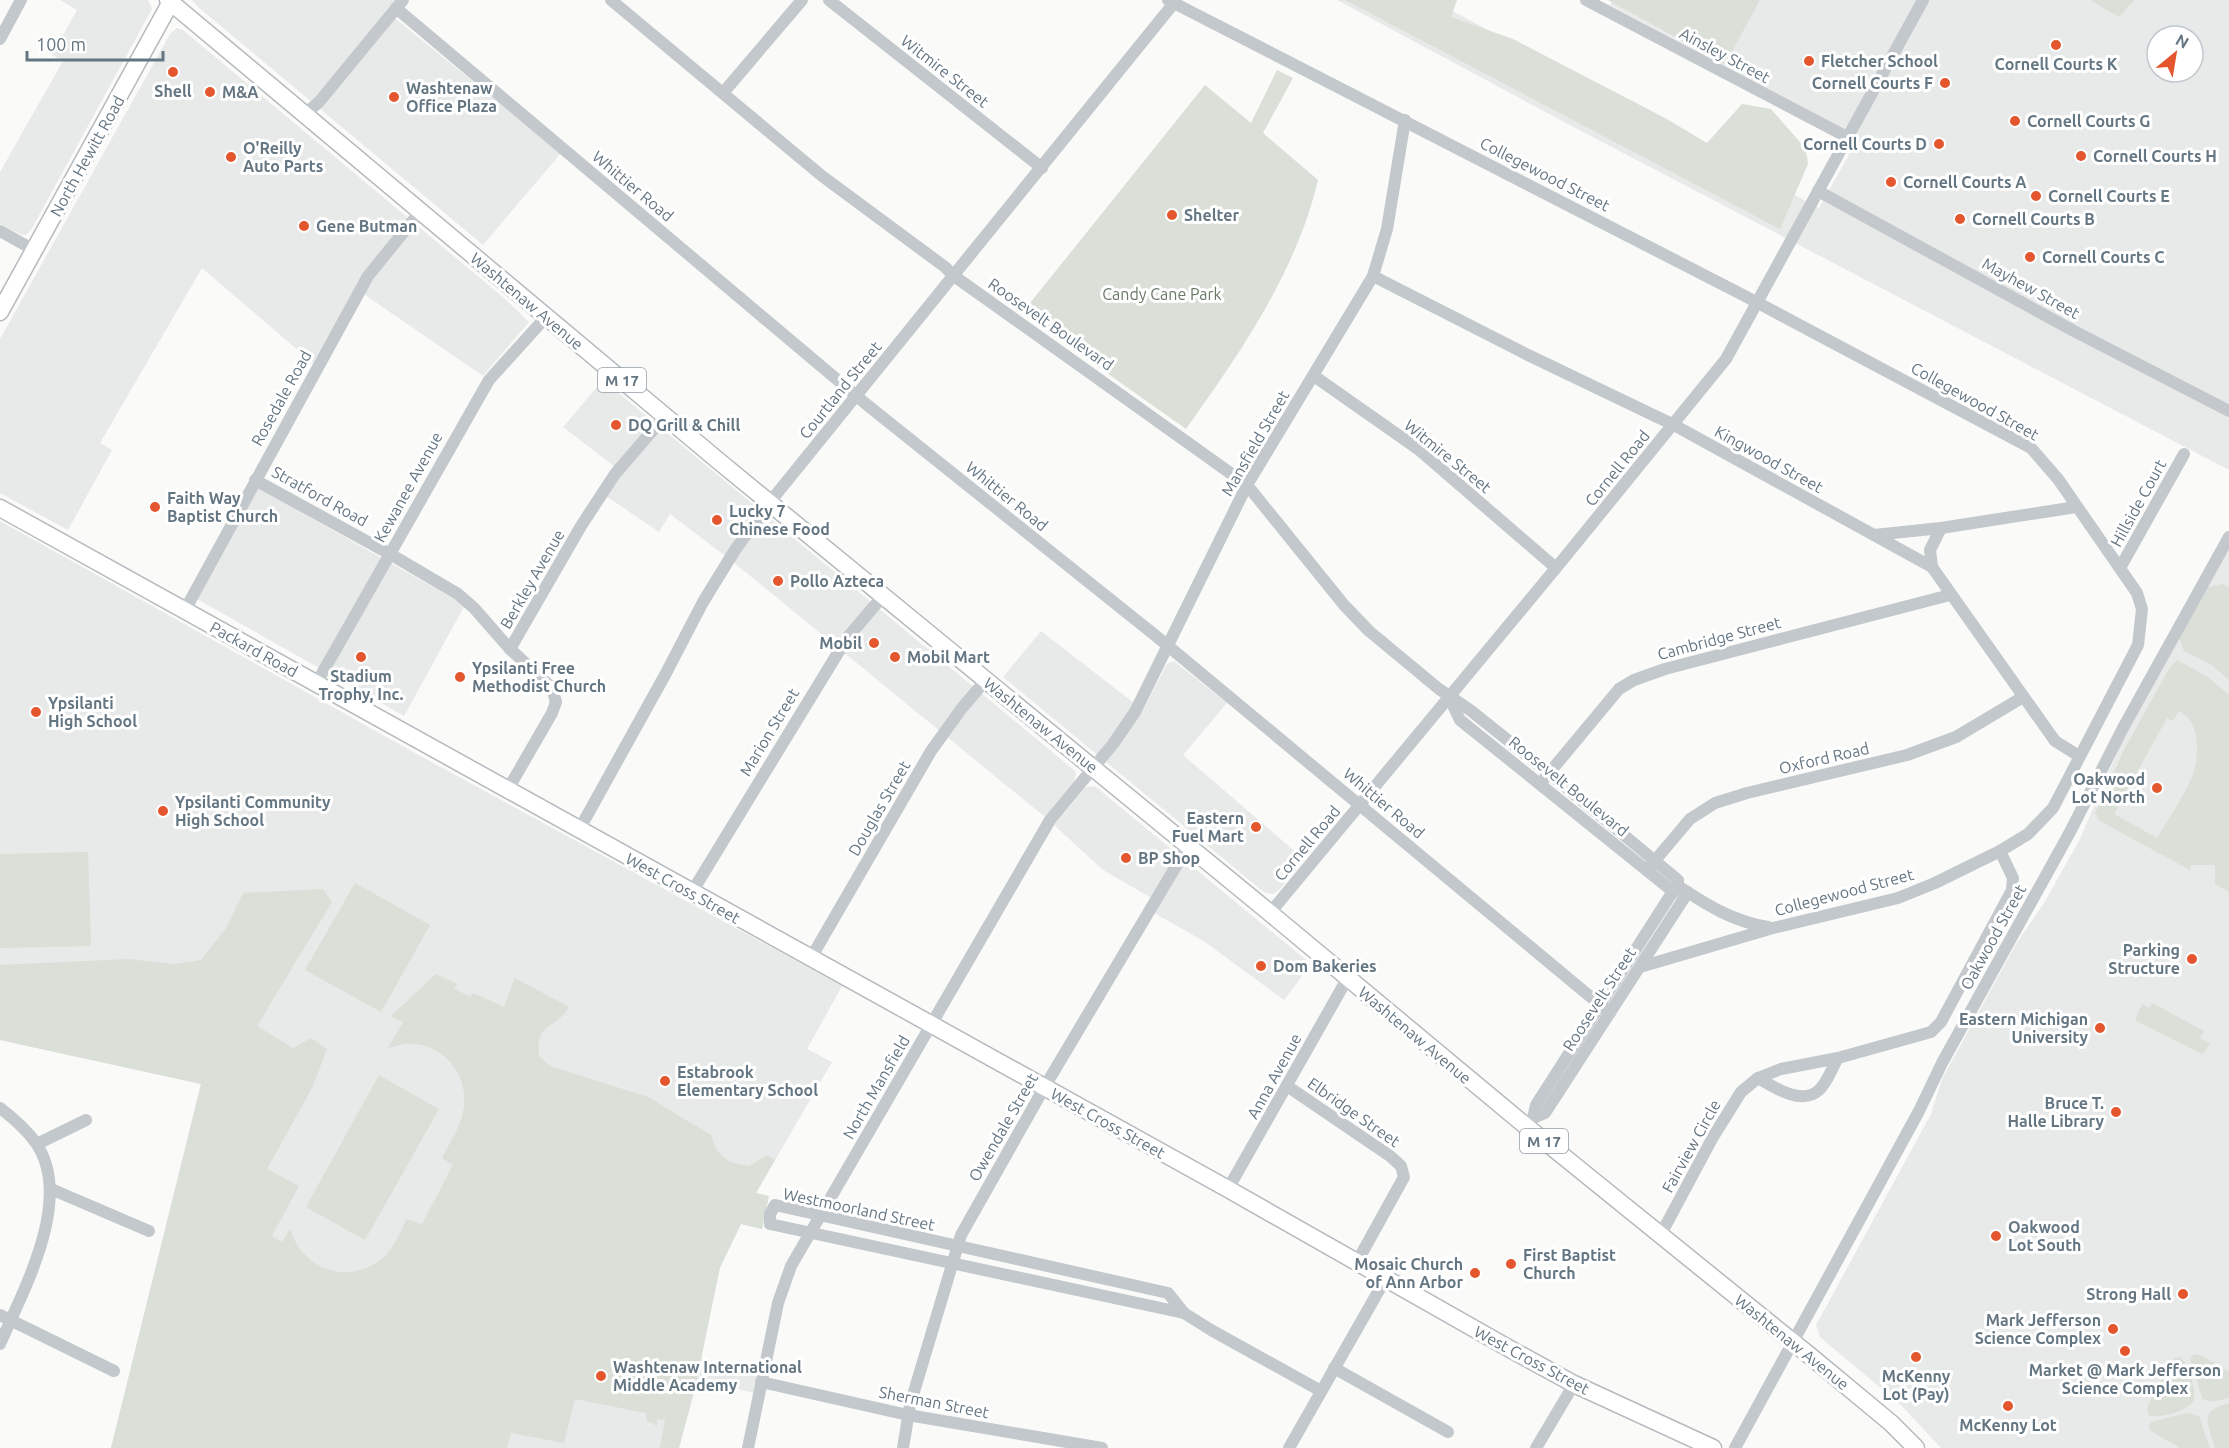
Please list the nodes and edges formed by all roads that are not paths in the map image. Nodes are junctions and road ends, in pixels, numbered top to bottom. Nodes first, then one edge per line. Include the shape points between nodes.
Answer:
1 (21, 0) edge
2 (611, 0) edge
3 (802, 0) edge
4 (829, 0) edge
5 (1586, 0) edge
6 (1923, 0) edge
7 (171, 1) edge
8 (1171, 2) edge
9 (400, 4) edge
10 (0, 39) edge
11 (723, 93) junction
12 (304, 115) junction
13 (1405, 120) junction
14 (1849, 138) junction
15 (1042, 168) junction
16 (1818, 191) junction
17 (420, 212) junction
18 (0, 231) edge
19 (34, 250) junction
20 (954, 276) junction
21 (1373, 276) junction
22 (1757, 302) junction
23 (0, 312) edge
24 (546, 317) junction
25 (1314, 376) junction
26 (856, 396) junction
27 (2229, 411) edge
28 (665, 416) junction
29 (1674, 425) junction
30 (2184, 454) dead end
31 (255, 480) junction
32 (1247, 485) junction
33 (770, 502) junction
34 (2076, 507) junction
35 (0, 508) edge
36 (1941, 528) junction
37 (1874, 535) junction
38 (2229, 537) edge
39 (390, 554) junction
40 (1932, 567) junction
41 (1556, 568) junction
42 (2120, 568) junction
43 (1950, 595) junction
44 (883, 596) junction
45 (185, 610) junction
46 (1168, 646) junction
47 (510, 649) junction
48 (986, 680) junction
49 (316, 684) junction
50 (1449, 696) junction
51 (2023, 697) junction
52 (2079, 756) junction
53 (1093, 768) junction
54 (1550, 774) junction
55 (1540, 784) junction
56 (507, 791) junction
57 (1360, 804) junction
58 (579, 830) junction
59 (1188, 846) junction
60 (2000, 851) junction
61 (1651, 865) junction
62 (1683, 889) junction
63 (692, 892) junction
64 (1270, 913) junction
65 (1773, 928) junction
66 (811, 958) junction
67 (1635, 964) junction
68 (1347, 979) junction
69 (1605, 1009) junction
70 (931, 1025) junction
71 (1931, 1032) joint
72 (1838, 1058) junction
73 (1758, 1078) junction
74 (1287, 1086) junction
75 (1044, 1088) junction
76 (0, 1108) edge
77 (86, 1120) dead end
78 (1530, 1123) junction
79 (37, 1144) junction
80 (51, 1189) junction
81 (1228, 1189) junction
82 (820, 1216) junction
83 (149, 1231) dead end
84 (810, 1233) junction
85 (1660, 1236) junction
86 (957, 1246) junction
87 (1358, 1262) junction
88 (951, 1264) junction
89 (1386, 1278) junction
90 (1184, 1312) junction
91 (5, 1317) edge
92 (1792, 1342) junction
93 (0, 1344) edge
94 (1334, 1368) junction
95 (114, 1371) dead end
96 (761, 1382) junction
97 (1574, 1383) junction
98 (1321, 1391) junction
99 (908, 1415) junction
100 (1449, 1432) dead end
101 (748, 1448) edge
102 (903, 1448) edge
103 (1102, 1448) edge
104 (1290, 1448) edge
105 (1536, 1448) edge
106 (1713, 1448) edge
107 (1735, 1448) edge
108 (1916, 1448) edge

1 - 10 street
2 - 11 street, Roosevelt Boulevard
3 - 11 street
4 - 15 street, Witmire Street
5 - 14 street, Ainsley Street
6 - 14 street, Cornell Road
7 - 12 main road, Washtenaw Avenue / M 17
7 - 19 main road, North Hewitt Road
8 - 13 street, Collegewood Street
8 - 15 street, Courtland Street
9 - 12 street
9 - 26 street, Whittier Road
11 - 20 street, Roosevelt Boulevard via 822,176
12 - 17 main road, Washtenaw Avenue / M 17
13 - 21 street, Mansfield Street via 1387,229
13 - 22 street, Collegewood Street
14 - 16 street, Cornell Road
15 - 20 street, Courtland Street
16 - 22 street, Cornell Road
16 - 27 street, Mayhew Street
17 - 24 main road, Washtenaw Avenue / M 17
17 - 31 street, Rosedale Road via 368,276
18 - 19 street
19 - 23 main road, North Hewitt Road
20 - 26 street, Courtland Street
20 - 32 street, Roosevelt Boulevard
21 - 25 street, Mansfield Street
21 - 29 street, Kingwood Street
22 - 29 street, Cornell Road via 1726,359
22 - 34 street, Collegewood Street via 2031,448
24 - 28 main road, Washtenaw Avenue / M 17
24 - 39 street, Kewanee Avenue via 489,380
25 - 32 street, Mansfield Street
25 - 41 street, Witmire Street via 1418,449
26 - 33 street, Courtland Street
26 - 46 street, Whittier Road
28 - 33 main road, Washtenaw Avenue / M 17
28 - 47 street, Berkley Avenue via 615,474
29 - 37 street, Kingwood Street
29 - 41 street, Cornell Road
30 - 42 street, Hillside Court
31 - 39 street, Stratford Road
31 - 45 street, Rosedale Road
32 - 46 street, Mansfield Street
32 - 50 street, Roosevelt Boulevard via 1344,605 1369,631
33 - 44 main road, Washtenaw Avenue / M 17
33 - 58 street, Courtland Street via 703,603
34 - 36 street
34 - 42 street, Collegewood Street
35 - 45 main road, Packard Road
36 - 37 street
36 - 40 street via 1930,550
37 - 40 street, Kingwood Street
38 - 92 street, Oakwood Street
39 - 47 street, Stratford Road via 458,594
39 - 49 street, Kewanee Avenue
40 - 43 street, Kingwood Street
41 - 50 street, Cornell Road
42 - 52 street, Collegewood Street via 2137,593 2142,609 2138,645
43 - 51 street, Kingwood Street
43 - 54 street, Cambridge Street via 1634,680 1619,689
44 - 48 main road, Washtenaw Avenue / M 17
44 - 63 street, Marion Street via 848,638 810,696
45 - 49 main road, Packard Road
46 - 53 street, Mansfield Street via 1127,725
46 - 57 street, Whittier Road
47 - 56 street, Berkley Avenue via 552,688 556,702
48 - 53 main road, Washtenaw Avenue / M 17
48 - 66 street, Douglas Street via 931,752
49 - 56 main road, Packard Road
50 - 54 street, Roosevelt Boulevard
50 - 55 street, Roosevelt Boulevard via 1460,720
50 - 57 street, Cornell Road
51 - 52 street, Kingwood Street via 2055,741
51 - 61 street, Oxford Road via 1956,737 1907,755 1715,803 1690,819
52 - 60 street, Collegewood Street via 2053,808 2028,834
53 - 59 main road, Washtenaw Avenue / M 17
53 - 70 street, North Mansfield via 1050,820
54 - 55 street, Cambridge Street
54 - 61 street, Roosevelt Boulevard
55 - 61 street, Roosevelt Boulevard
56 - 58 main road, West Cross Street
57 - 64 street, Cornell Road
57 - 69 street, Whittier Road
58 - 63 main road, West Cross Street
59 - 64 main road, Washtenaw Avenue / M 17
59 - 75 street, Owendale Street
60 - 65 street, Collegewood Street via 1898,898
60 - 71 street, Oakwood Street via 2013,878 2012,890 1941,1022
61 - 62 street, Roosevelt Boulevard via 1678,880
62 - 65 street, Roosevelt Boulevard via 1733,918
62 - 67 street, Roosevelt Street
63 - 66 main road, West Cross Street
64 - 68 main road, Washtenaw Avenue / M 17
65 - 67 street, Collegewood Street
66 - 70 main road, West Cross Street
67 - 69 street, Roosevelt Street
68 - 74 street, Anna Avenue
68 - 78 main road, Washtenaw Avenue / M 17
69 - 78 street, Roosevelt Street via 1545,1113
70 - 75 main road, West Cross Street
70 - 82 street, North Mansfield
71 - 72 street, Fairview Circle
72 - 73 street, Fairview Circle via 1781,1069
72 - 73 street via 1820,1090 1812,1095 1784,1092
73 - 85 street, Fairview Circle via 1741,1092 1713,1137
74 - 81 street, Anna Avenue
74 - 87 street, Elbridge Street via 1401,1166 1404,1177
75 - 81 main road, West Cross Street
75 - 86 street, Owendale Street
76 - 79 street
77 - 79 street
78 - 85 main road, Washtenaw Avenue / M 17
79 - 80 street
80 - 83 street
80 - 91 street via 42,1242
81 - 87 main road, West Cross Street
82 - 84 street, North Mansfield
82 - 84 street, Westmoorland Street via 775,1205 770,1224
82 - 86 street, Westmoorland Street
84 - 88 street, Westmoorland Street
84 - 96 street, North Mansfield via 783,1283
85 - 92 main road, Washtenaw Avenue / M 17
86 - 88 street, Owendale Street
86 - 90 street, Westmoorland Street via 1168,1293
87 - 89 main road, West Cross Street
88 - 90 street, Westmoorland Street
88 - 99 street, Owendale Street
89 - 94 street
89 - 97 main road, West Cross Street
90 - 98 street, Westmoorland Street
91 - 93 street
91 - 95 street
92 - 107 street, Oakwood Street
92 - 108 main road, Washtenaw Avenue / M 17
94 - 98 street
94 - 100 street
96 - 99 street, Sherman Street
96 - 101 street, North Mansfield
97 - 105 street
97 - 106 main road, West Cross Street
98 - 104 street
99 - 102 street, Owendale Street
99 - 103 street, Sherman Street

